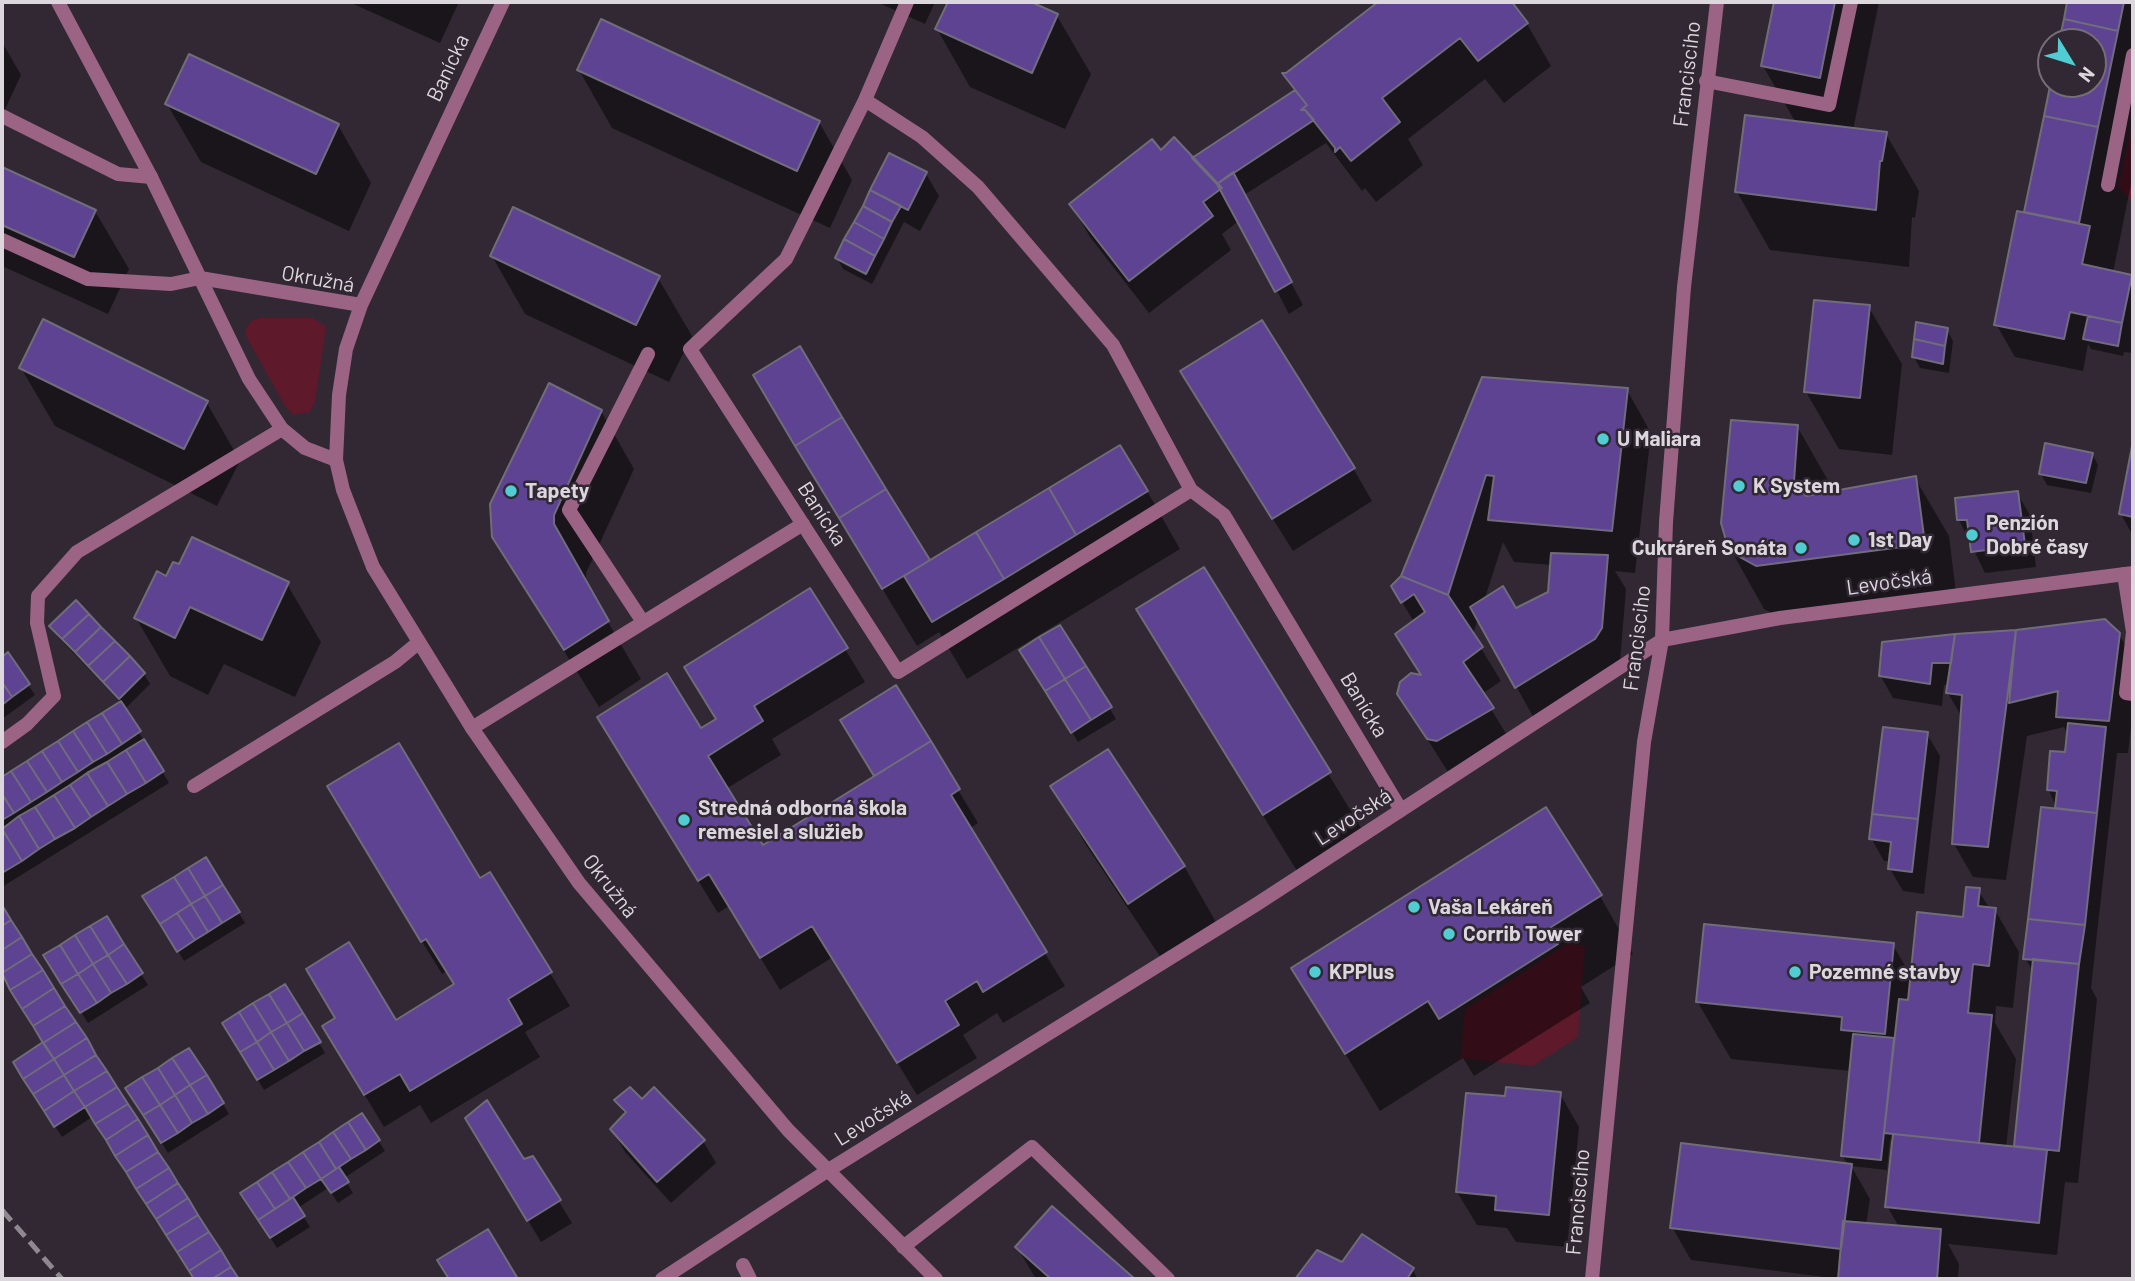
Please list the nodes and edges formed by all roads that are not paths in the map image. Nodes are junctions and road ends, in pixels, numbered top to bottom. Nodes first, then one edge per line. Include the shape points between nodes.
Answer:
1 (58, 2) edge
2 (503, 2) edge
3 (907, 2) edge
4 (1717, 2) edge
5 (1851, 2) edge
6 (2133, 55) edge
7 (1706, 81) junction
8 (865, 100) junction
9 (2, 116) edge
10 (151, 177) junction
11 (2108, 185) dead end
12 (2, 240) edge
13 (200, 278) junction
14 (360, 305) junction
15 (648, 355) dead end
16 (282, 429) junction
17 (335, 460) junction
18 (1191, 490) junction
19 (803, 524) junction
20 (2129, 573) edge
21 (643, 622) junction
22 (1662, 640) junction
23 (418, 643) junction
24 (2133, 694) edge
25 (472, 728) junction
26 (2, 742) edge
27 (194, 786) dead end
28 (1401, 810) junction
29 (827, 1171) junction
30 (903, 1247) junction
31 (743, 1265) dead end
32 (662, 1279) edge
33 (750, 1279) edge
34 (936, 1279) edge
35 (1168, 1279) edge
36 (1592, 1279) edge

1 - 10 street
2 - 14 street, Banícka
3 - 8 street, Banícka
4 - 7 street, Francisciho
5 - 7 street via 1829,105
6 - 11 street
7 - 22 street, Francisciho via 1684,287
8 - 18 street, Banícka via 922,138 978,187 1113,345
8 - 19 street, Banícka via 786,259 690,349
9 - 10 street via 118,174
10 - 13 street
12 - 13 street, Okružná via 88,279 171,284
13 - 14 street, Okružná
13 - 16 street via 249,379
14 - 17 street, Okružná via 346,349
15 - 21 street via 569,510
16 - 17 street via 305,449
16 - 26 street via 77,552 38,596 37,623 54,696
17 - 23 street, Okružná via 373,567
18 - 19 street, Banícka via 898,672
18 - 28 street, Banícka via 1224,515
19 - 21 street
20 - 22 street, Levočská via 1780,618
20 - 24 street via 2133,632 2126,693
21 - 25 street
22 - 28 street, Levočská
22 - 36 street, Francisciho via 1644,742
23 - 25 street, Okružná
23 - 27 street via 395,662
25 - 29 street, Okružná via 579,883
28 - 29 street, Levočská
29 - 30 street, Okružná
29 - 32 street, Levočská
30 - 34 street, Okružná
30 - 35 street via 1032,1147
31 - 33 street

